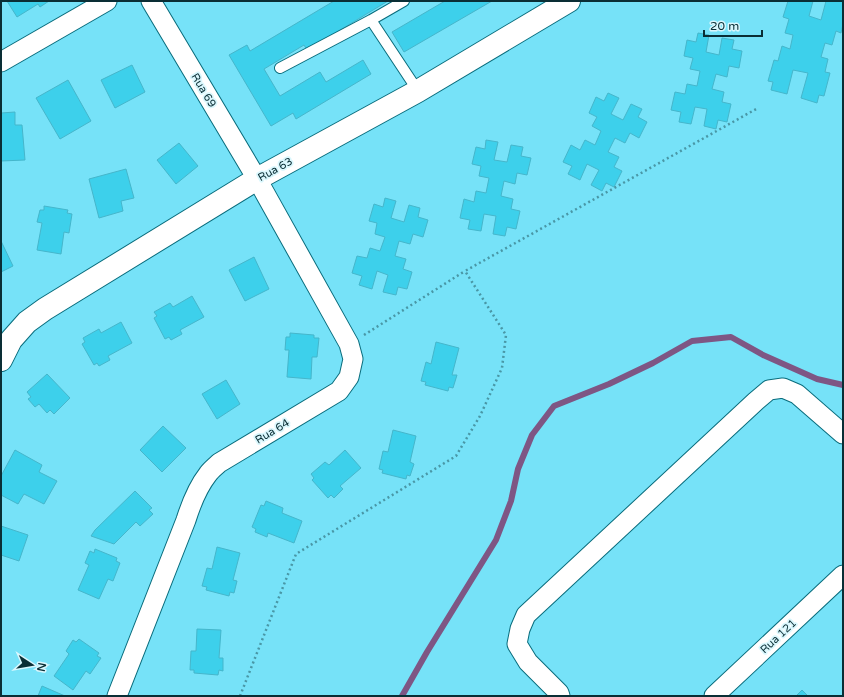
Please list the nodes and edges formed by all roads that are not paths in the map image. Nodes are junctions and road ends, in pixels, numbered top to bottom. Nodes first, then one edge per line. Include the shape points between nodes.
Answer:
1 (107, 1) edge
2 (151, 1) edge
3 (404, 1) edge
4 (569, 1) edge
5 (371, 20) junction
6 (1, 62) edge
7 (280, 68) dead end
8 (418, 91) junction
9 (257, 179) junction
10 (6, 338) edge
11 (1, 360) edge
12 (843, 434) edge
13 (843, 575) edge
14 (117, 696) edge
15 (560, 696) edge
16 (714, 696) edge

1 - 6 street
2 - 9 street, Rua 69
3 - 5 lane
4 - 8 street, Rua 63
5 - 7 lane
5 - 8 lane
8 - 9 street, Rua 63
9 - 10 street, Rua 63 via 45,309
9 - 14 street, Rua 64 via 349,344 353,359 349,377 339,391 219,463 207,475 191,504
10 - 11 street, Rua 63
12 - 15 street via 797,394 783,388 769,390 756,401 526,615 517,644 528,662
13 - 16 street, Rua 121

